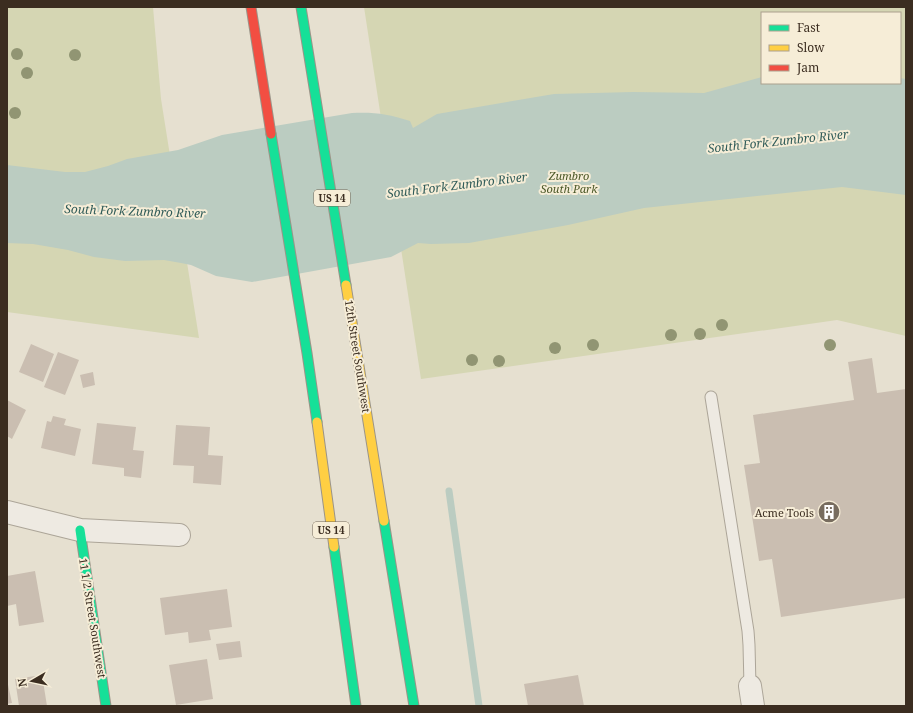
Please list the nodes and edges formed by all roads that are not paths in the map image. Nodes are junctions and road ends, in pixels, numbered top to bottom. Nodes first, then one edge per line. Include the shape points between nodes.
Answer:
1 (251, 7) edge
2 (301, 7) edge
3 (711, 397) dead end
4 (7, 512) edge
5 (80, 530) junction
6 (179, 535) dead end
7 (751, 696) edge
8 (106, 706) edge
9 (356, 706) edge
10 (414, 706) edge

1 - 9 main road, US 14 via 306,353
2 - 10 main road, 12th Street Southwest / US 14
3 - 7 lane via 749,645
4 - 5 street
5 - 6 street
5 - 8 main road, 11 1/2 Street Southwest

